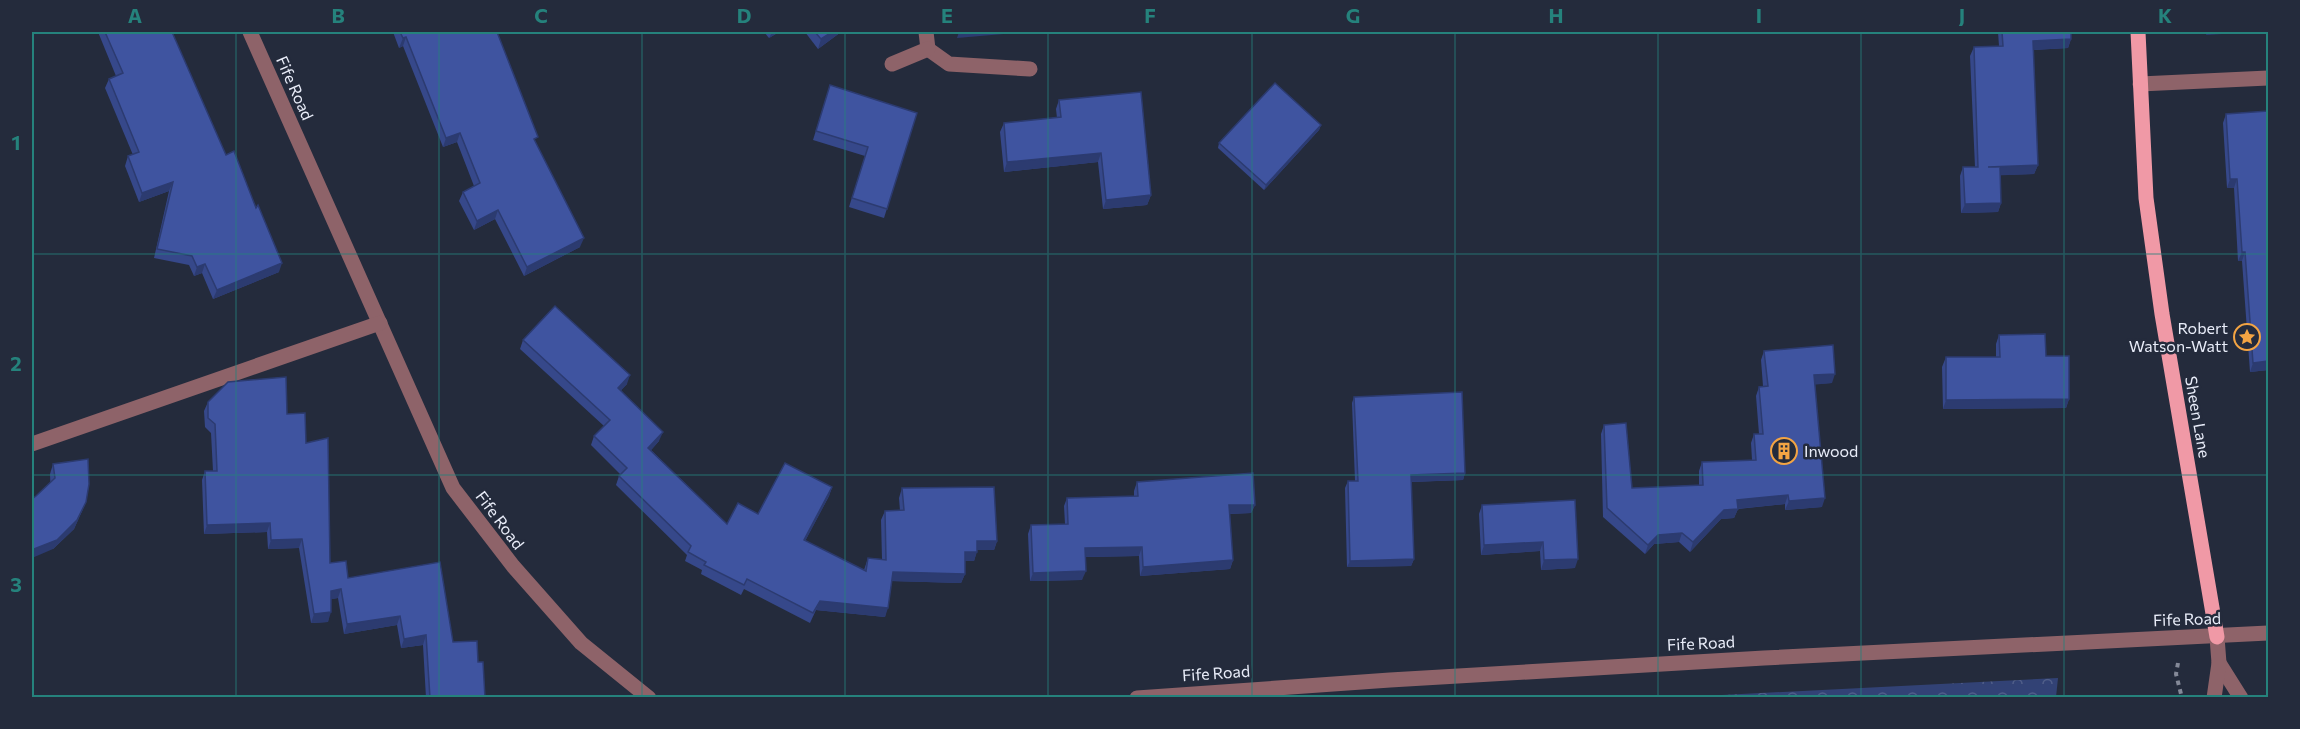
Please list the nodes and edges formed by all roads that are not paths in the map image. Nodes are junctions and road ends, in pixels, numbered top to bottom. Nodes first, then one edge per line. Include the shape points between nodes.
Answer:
1 (250, 32) edge
2 (926, 32) edge
3 (2138, 32) edge
4 (928, 49) junction
5 (892, 64) dead end
6 (1030, 69) dead end
7 (2268, 78) edge
8 (2140, 84) junction
9 (380, 323) junction
10 (32, 444) edge
11 (2268, 633) edge
12 (2217, 637) junction
13 (2219, 663) junction
14 (2241, 696) edge
15 (2214, 697) edge
16 (649, 698) edge
17 (1137, 698) edge

1 - 9 street, Fife Road
2 - 4 street
3 - 8 main road, Sheen Lane
4 - 5 street
4 - 6 street via 949,64
7 - 8 street
8 - 12 main road, Sheen Lane via 2146,198 2162,314
9 - 10 street
9 - 16 street, Fife Road via 453,488 513,566 581,643
11 - 12 street, Fife Road
12 - 13 street, Sheen Lane
12 - 17 street, Fife Road via 1928,648
13 - 14 street
13 - 15 street, Sheen Lane

